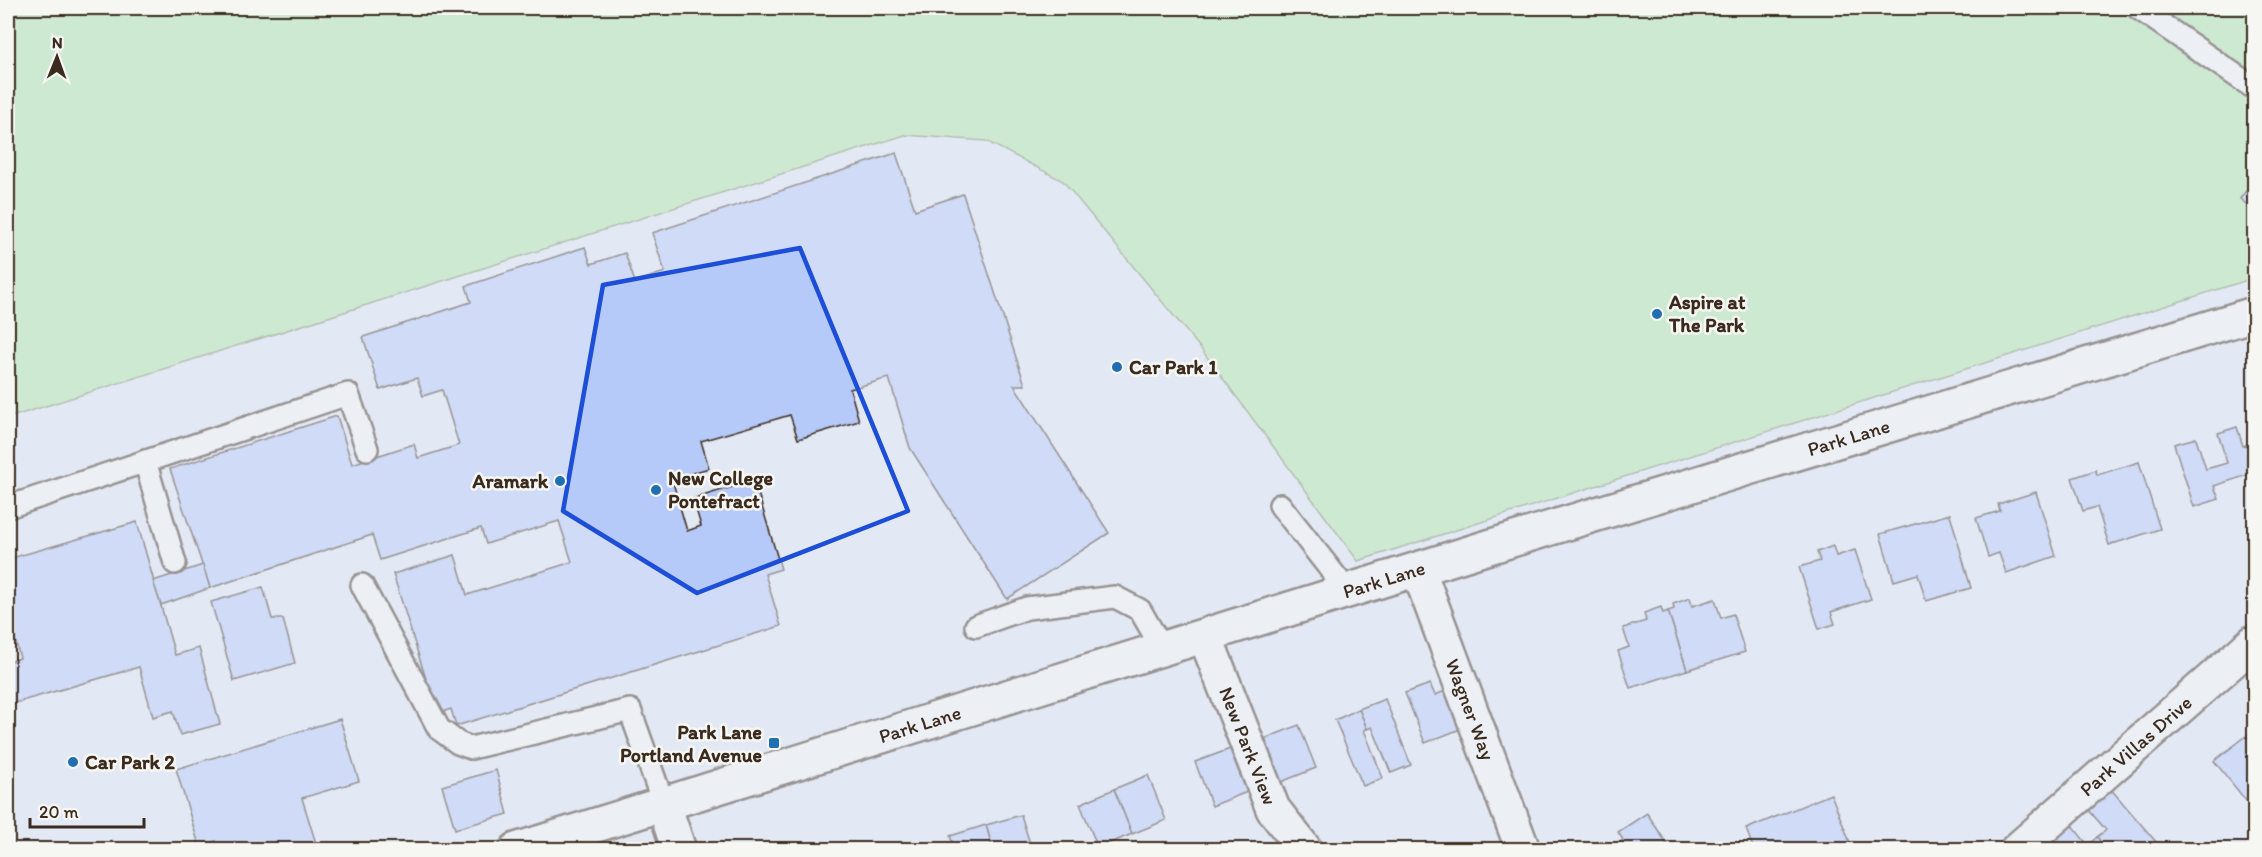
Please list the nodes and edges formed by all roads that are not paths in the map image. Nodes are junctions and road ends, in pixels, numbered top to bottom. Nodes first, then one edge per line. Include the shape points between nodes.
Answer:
1 (2138, 8) edge
2 (2254, 88) edge
3 (2254, 314) edge
4 (368, 449) dead end
5 (145, 461) junction
6 (1280, 505) dead end
7 (8, 507) edge
8 (175, 563) dead end
9 (1418, 569) junction
10 (362, 585) dead end
11 (1348, 592) junction
12 (976, 626) dead end
13 (1205, 636) junction
14 (2254, 642) edge
15 (1162, 650) junction
16 (664, 805) junction
17 (516, 849) edge
18 (679, 849) edge
19 (1305, 849) edge
20 (1523, 849) edge
21 (2017, 849) edge

1 - 2 lane
3 - 9 main road, Park Lane
4 - 5 lane via 348,394
5 - 7 lane
5 - 8 lane
6 - 11 lane
9 - 11 main road, Park Lane
9 - 20 main road, Wagner Way
10 - 16 lane via 438,729 471,748 630,710
11 - 13 main road, Park Lane
12 - 15 lane via 1027,608 1115,597 1140,610
13 - 15 main road, Park Lane
13 - 19 main road, New Park View via 1273,809
14 - 21 main road, Park Villas Drive
15 - 16 main road, Park Lane
16 - 17 main road, Park Lane
16 - 18 main road

